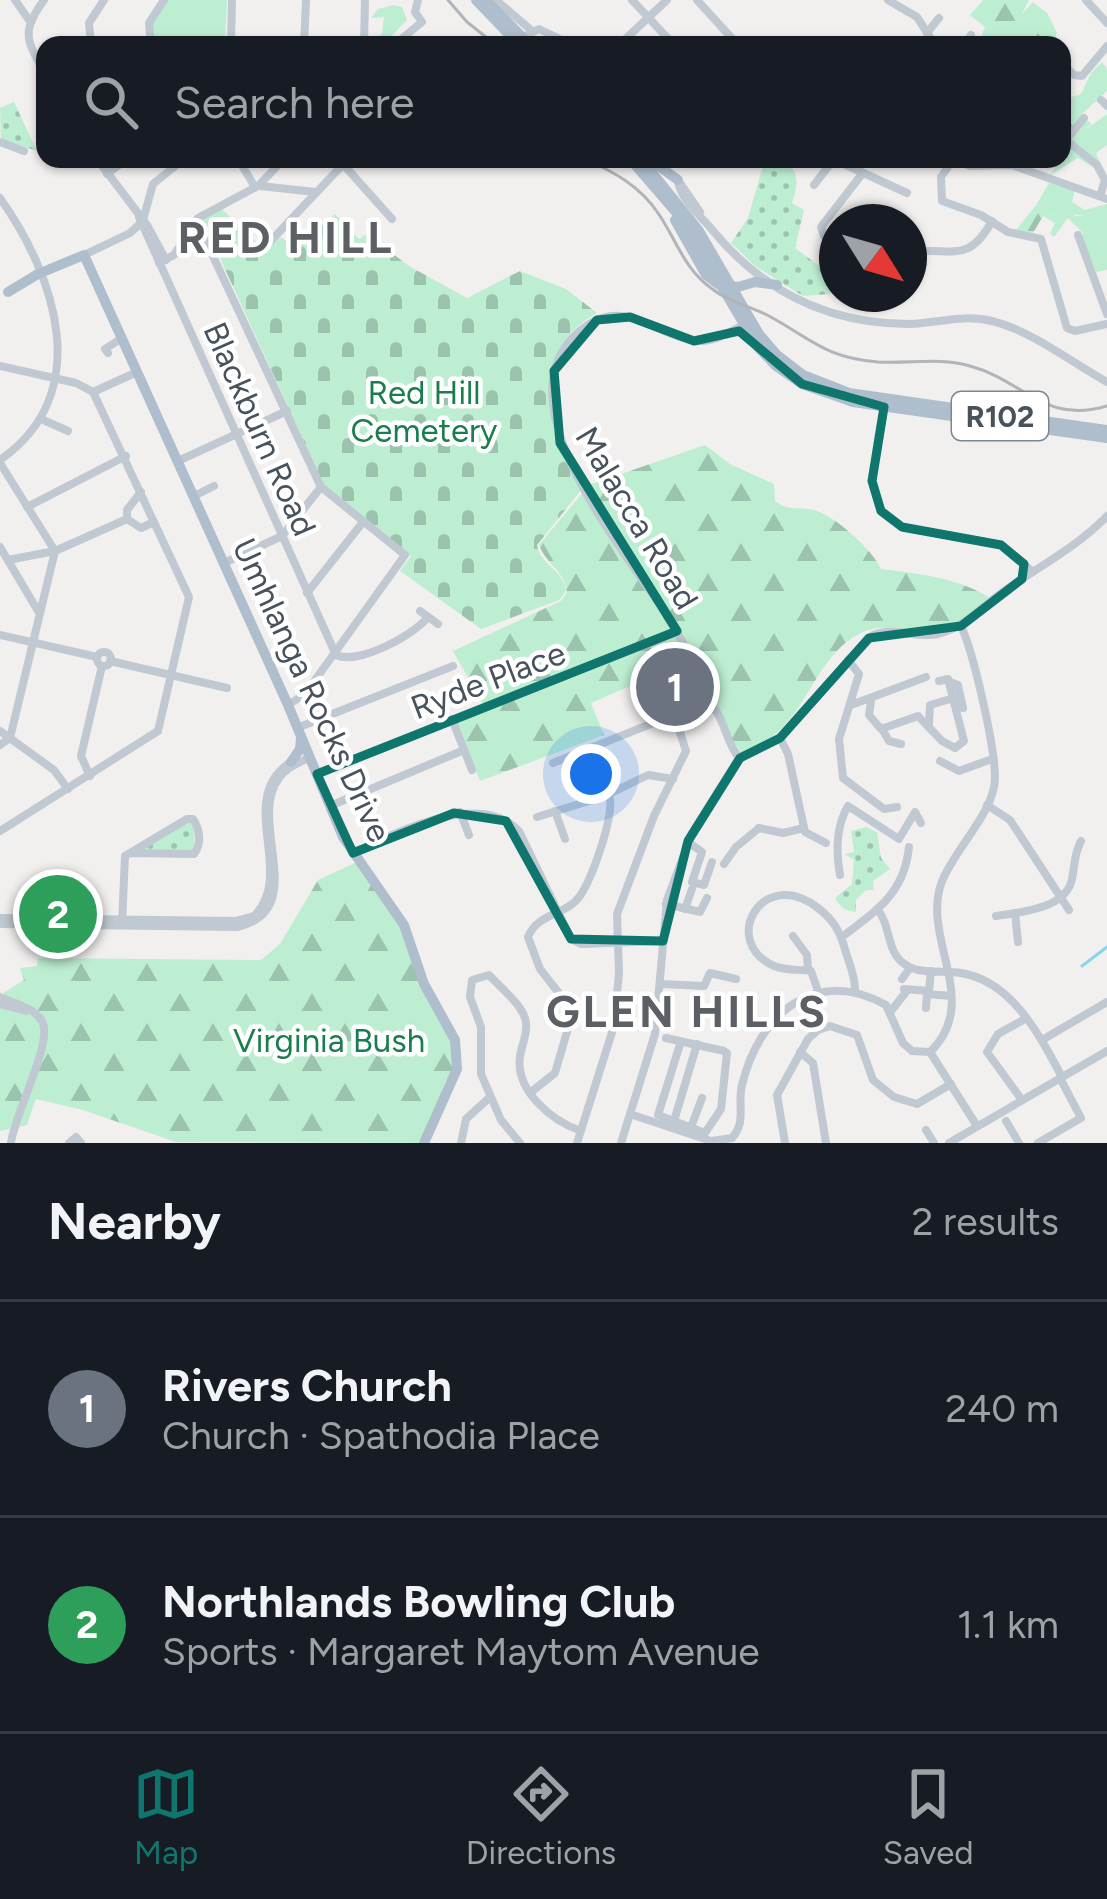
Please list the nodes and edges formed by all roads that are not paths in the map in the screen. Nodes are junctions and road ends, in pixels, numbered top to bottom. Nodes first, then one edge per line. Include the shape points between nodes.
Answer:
1 (15, 0) edge
2 (44, 0) edge
3 (104, 0) edge
4 (164, 0) edge
5 (232, 0) edge
6 (306, 0) edge
7 (365, 0) edge
8 (418, 0) edge
9 (476, 0) edge
10 (486, 0) edge
11 (496, 0) edge
12 (632, 0) edge
13 (668, 0) edge
14 (1086, 0) edge
15 (894, 1) edge
16 (702, 2) edge
17 (649, 17) junction
18 (939, 18) dead end
19 (29, 20) junction
20 (1107, 23) edge
21 (926, 34) joint
22 (91, 36) edge
23 (150, 36) edge
24 (231, 36) edge
25 (304, 36) edge
26 (364, 36) edge
27 (405, 36) edge
28 (520, 36) edge
29 (521, 36) edge
30 (522, 36) edge
31 (629, 36) edge
32 (666, 36) edge
33 (730, 36) edge
34 (1107, 46) edge
35 (36, 55) edge
36 (1071, 72) edge
37 (1084, 118) dead end
38 (1071, 132) edge
39 (0, 142) edge
40 (1071, 143) edge
41 (24, 151) dead end
42 (105, 168) edge
43 (115, 168) edge
44 (173, 168) edge
45 (244, 168) edge
46 (275, 168) edge
47 (339, 168) edge
48 (352, 168) edge
49 (638, 168) edge
50 (652, 168) edge
51 (659, 168) edge
52 (667, 168) edge
53 (826, 168) edge
54 (850, 168) edge
55 (946, 168) edge
56 (1020, 168) edge
57 (107, 174) junction
58 (862, 174) junction
59 (678, 180) junction
60 (814, 184) dead end
61 (256, 186) junction
62 (656, 187) junction
63 (315, 192) junction
64 (907, 193) dead end
65 (0, 197) edge
66 (1104, 198) edge
67 (839, 204) edge
68 (392, 219) dead end
69 (141, 220) junction
70 (196, 220) junction
71 (992, 221) junction
72 (1078, 235) dead end
73 (265, 247) dead end
74 (927, 253) edge
75 (86, 260) junction
76 (162, 262) junction
77 (752, 268) junction
78 (40, 277) junction
79 (744, 285) junction
80 (777, 285) junction
81 (4, 293) edge
82 (1107, 314) edge
83 (747, 323) junction
84 (1107, 324) edge
85 (731, 332) junction
86 (122, 338) junction
87 (752, 338) junction
88 (107, 353) dead end
89 (0, 366) edge
90 (116, 369) dead end
91 (137, 371) junction
92 (120, 379) junction
93 (55, 380) junction
94 (1107, 382) edge
95 (93, 392) junction
96 (885, 403) junction
97 (286, 411) junction
98 (41, 419) junction
99 (68, 431) dead end
100 (1107, 434) edge
101 (235, 435) junction
102 (125, 456) junction
103 (178, 460) junction
104 (0, 462) edge
105 (214, 486) dead end
106 (321, 488) junction
107 (141, 492) junction
108 (194, 496) junction
109 (27, 508) junction
110 (1107, 516) edge
111 (127, 519) junction
112 (154, 522) junction
113 (363, 522) junction
114 (282, 536) junction
115 (0, 547) edge
116 (55, 551) junction
117 (8, 560) junction
118 (1021, 560) junction
119 (224, 563) junction
120 (1038, 569) junction
121 (1022, 579) junction
122 (307, 593) junction
123 (38, 610) junction
124 (438, 624) dead end
125 (961, 626) junction
126 (676, 632) junction
127 (0, 635) edge
128 (33, 642) junction
129 (336, 655) junction
130 (848, 660) junction
131 (103, 661) junction
132 (453, 666) dead end
133 (172, 675) junction
134 (926, 677) dead end
135 (227, 688) dead end
136 (954, 698) junction
137 (871, 700) junction
138 (706, 702) junction
139 (288, 705) junction
140 (851, 705) junction
141 (963, 708) dead end
142 (674, 714) junction
143 (452, 719) junction
144 (928, 724) junction
145 (882, 730) junction
146 (0, 731) edge
147 (299, 733) junction
148 (780, 737) junction
149 (10, 738) junction
150 (901, 744) dead end
151 (0, 745) edge
152 (464, 751) junction
153 (309, 754) junction
154 (739, 758) junction
155 (992, 760) junction
156 (940, 761) dead end
157 (554, 763) dead end
158 (290, 765) junction
159 (472, 770) dead end
160 (316, 772) junction
161 (90, 776) junction
162 (673, 778) junction
163 (68, 789) junction
164 (609, 794) junction
165 (987, 805) junction
166 (330, 806) junction
167 (897, 807) dead end
168 (555, 811) junction
169 (460, 812) junction
170 (537, 817) dead end
171 (921, 823) dead end
172 (804, 828) junction
173 (0, 831) edge
174 (469, 836) dead end
175 (900, 838) junction
176 (565, 839) dead end
177 (1082, 841) dead end
178 (688, 842) junction
179 (826, 843) dead end
180 (130, 853) junction
181 (353, 854) junction
182 (712, 862) dead end
183 (724, 864) dead end
184 (840, 875) dead end
185 (692, 889) dead end
186 (1061, 896) junction
187 (707, 898) dead end
188 (666, 904) junction
189 (685, 909) junction
190 (877, 909) junction
191 (1069, 910) dead end
192 (556, 912) junction
193 (1016, 913) junction
194 (997, 916) dead end
195 (0, 921) edge
196 (122, 922) junction
197 (793, 936) dead end
198 (842, 937) junction
199 (663, 941) junction
200 (1018, 942) dead end
201 (619, 943) junction
202 (910, 968) junction
203 (808, 969) junction
204 (931, 971) junction
205 (948, 972) junction
206 (736, 979) dead end
207 (660, 983) junction
208 (904, 987) junction
209 (855, 991) junction
210 (818, 992) junction
211 (951, 996) junction
212 (0, 1000) edge
213 (1107, 1002) edge
214 (926, 1008) dead end
215 (891, 1011) junction
216 (1025, 1018) junction
217 (666, 1038) dead end
218 (1042, 1040) junction
219 (681, 1041) junction
220 (697, 1044) junction
221 (1107, 1051) edge
222 (800, 1052) junction
223 (930, 1052) junction
224 (1061, 1078) junction
225 (951, 1084) junction
226 (531, 1092) junction
227 (490, 1097) junction
228 (703, 1098) dead end
229 (1022, 1100) junction
230 (630, 1114) junction
231 (1006, 1121) dead end
232 (681, 1126) junction
233 (978, 1126) junction
234 (926, 1130) dead end
235 (581, 1131) junction
236 (734, 1141) edge
237 (11, 1143) edge
238 (68, 1143) edge
239 (81, 1143) edge
240 (424, 1143) edge
241 (461, 1143) edge
242 (520, 1143) edge
243 (577, 1143) edge
244 (621, 1143) edge
245 (784, 1143) edge
246 (826, 1143) edge
247 (934, 1143) edge
248 (949, 1143) edge
249 (1019, 1143) edge
250 (1038, 1143) edge

1 - 19 street
2 - 19 street
3 - 22 street via 90,20
4 - 23 street
5 - 24 street
6 - 25 street
7 - 26 street
8 - 27 street via 421,23
9 - 28 main road
10 - 29 main road
11 - 30 street
12 - 17 street
13 - 17 street
14 - 20 street
15 - 21 street
16 - 33 street
17 - 31 street
17 - 32 street
18 - 21 street
19 - 35 street
34 - 36 street via 1082,76
37 - 38 street
39 - 41 street
40 - 66 street via 1102,173
42 - 57 street, Blackburn Road
43 - 57 street
44 - 69 street via 150,188
45 - 61 street
46 - 61 street
47 - 63 street
48 - 68 street
49 - 62 main road, R102
50 - 83 main road, R102 via 690,216
51 - 59 main road
52 - 59 street
53 - 60 street
54 - 58 street
55 - 71 street via 940,200
56 - 66 street
57 - 69 street, Blackburn Road
58 - 64 street
58 - 67 street
59 - 77 street
61 - 63 street
61 - 70 street
62 - 79 main road, bridge via 706,275 722,286
62 - 83 main road, R102
63 - 73 street
65 - 78 street
69 - 75 street
69 - 76 street, Blackburn Road
70 - 76 street
70 - 97 street
71 - 74 street via 961,252
71 - 84 street via 1044,242 1070,330
72 - 82 street
75 - 78 main road
75 - 86 main road, Umhlanga Rocks Drive
76 - 101 street, Blackburn Road
77 - 79 main road
77 - 80 street
78 - 81 main road
78 - 93 street via 57,322
79 - 80 main road
80 - 94 street via 851,321 993,322
83 - 85 street, Malacca Road
83 - 87 main road, R102
83 - 96 main road, R102 via 803,375
85 - 87 main road
85 - 126 street, Malacca Road via 694,340 630,317 601,319 580,333 553,376 564,455
86 - 88 street
86 - 91 main road, Umhlanga Rocks Drive
87 - 96 main road, R102 via 802,384
89 - 93 street
90 - 92 street
91 - 92 street
91 - 103 main road, Umhlanga Rocks Drive
92 - 95 street
93 - 95 street
93 - 98 street
95 - 102 street
96 - 100 main road, R102
96 - 118 street via 872,481 881,512 902,527 995,543
97 - 101 street
97 - 106 street
98 - 99 street
98 - 104 street
101 - 103 street
101 - 114 street, Blackburn Road
102 - 107 street
102 - 109 street
103 - 108 main road, Umhlanga Rocks Drive
104 - 109 street
105 - 108 street
106 - 113 street
106 - 114 street
107 - 111 street
107 - 112 street
108 - 119 main road, Umhlanga Rocks Drive
109 - 116 street
110 - 120 street
111 - 112 street via 138,528
111 - 116 street
112 - 133 street via 189,598
113 - 122 street
113 - 129 street via 404,559
114 - 119 street
114 - 122 street, Blackburn Road
115 - 117 street
116 - 117 street
116 - 123 street
117 - 123 street
118 - 120 street
118 - 121 street
119 - 139 main road, Umhlanga Rocks Drive
120 - 121 street
121 - 125 street
122 - 129 street, Blackburn Road
123 - 128 street
124 - 129 street via 424,614 412,634 352,659
125 - 130 street via 927,635 885,631
125 - 155 street
126 - 138 street, Malacca Road
126 - 143 street, Ryde Place
127 - 128 street
128 - 131 street
128 - 149 street
129 - 139 street
130 - 140 street via 859,674
130 - 148 street
131 - 133 street
131 - 161 street via 81,756
132 - 147 street
133 - 135 street
133 - 161 street via 158,731
134 - 137 street
136 - 141 street via 944,682 957,684
136 - 144 street via 931,704
136 - 144 street via 962,745 951,747
137 - 140 street
137 - 145 street via 868,715
138 - 142 street
138 - 154 street, Malacca Road
139 - 147 main road, Umhlanga Rocks Drive
140 - 167 street via 839,739 844,780 884,809
142 - 157 street
142 - 162 street via 687,747
143 - 152 street
143 - 160 street, Ryde Place
144 - 145 street via 914,715
145 - 150 street
146 - 149 street
147 - 153 main road, Umhlanga Rocks Drive
147 - 158 main road
148 - 154 street
148 - 172 street
149 - 151 street
149 - 163 street
152 - 159 street
152 - 166 street
153 - 158 street
153 - 160 main road, Umhlanga Rocks Drive
154 - 178 street
155 - 156 street via 959,771
155 - 165 street
158 - 160 main road
158 - 196 street via 274,774 265,796 272,886 254,916 218,924
160 - 166 main road, Umhlanga Rocks Drive
161 - 163 street
162 - 164 street via 648,775
162 - 201 street via 619,909
163 - 173 street
164 - 168 street
164 - 192 street via 613,812 582,892
165 - 186 street via 1010,820
165 - 205 street via 940,887
166 - 181 main road, Umhlanga Rocks Drive
168 - 170 street
168 - 176 street
169 - 174 street
169 - 181 street
169 - 192 street via 516,827
171 - 175 street via 916,812
172 - 179 street
172 - 183 street via 757,827
175 - 184 street via 849,805 837,848
175 - 190 street via 910,847 901,884
177 - 186 street
178 - 182 street via 702,852 692,882 704,885
178 - 188 street
180 - 180 street via 187,819 195,821 194,854
180 - 196 street
181 - 240 main road, Umhlanga Rocks Drive via 407,929 458,1049
185 - 189 street
186 - 191 street
186 - 193 street
187 - 189 street via 700,912
188 - 189 street
188 - 199 street
190 - 198 street
190 - 202 street via 892,950
192 - 201 street via 574,941
192 - 226 street via 535,923 527,941 573,1016 555,1073
193 - 194 street
193 - 200 street
195 - 196 street
197 - 203 street
198 - 203 street via 800,897 779,895 758,906 748,934 761,956 778,968
198 - 209 street
199 - 201 street
199 - 207 street
201 - 235 street via 614,1026
202 - 204 street
202 - 208 street
203 - 210 street
204 - 205 street
204 - 208 street via 928,991
205 - 211 street
205 - 216 street via 996,986
206 - 207 street via 710,973 705,985
207 - 230 street via 655,1034
208 - 215 street
209 - 210 street
209 - 215 street
210 - 236 street via 770,1025 742,1083
211 - 214 street via 927,994
211 - 223 street via 949,1027
212 - 237 street via 33,1013 46,1036
213 - 218 street
215 - 223 street via 906,1046
216 - 218 street
216 - 229 street via 998,1034 987,1052
217 - 219 street
218 - 224 street
219 - 220 street
219 - 232 street via 658,1113
220 - 232 street
220 - 232 street via 726,1052 720,1111 705,1133
221 - 224 street
222 - 225 street via 818,1030 842,1028 859,1037 873,1080 894,1097 917,1104
222 - 245 street via 777,1095
222 - 246 street via 814,1063
223 - 225 street
224 - 229 street
224 - 250 street via 1081,1118
225 - 233 street
226 - 227 street via 520,1066 524,1016 484,974 469,989
226 - 235 street via 550,1117
227 - 241 street via 466,1119
227 - 242 street
228 - 232 street
229 - 233 street
230 - 232 street
230 - 244 street
231 - 249 street
232 - 236 street
233 - 248 street
234 - 247 street
235 - 243 street
238 - 239 street

